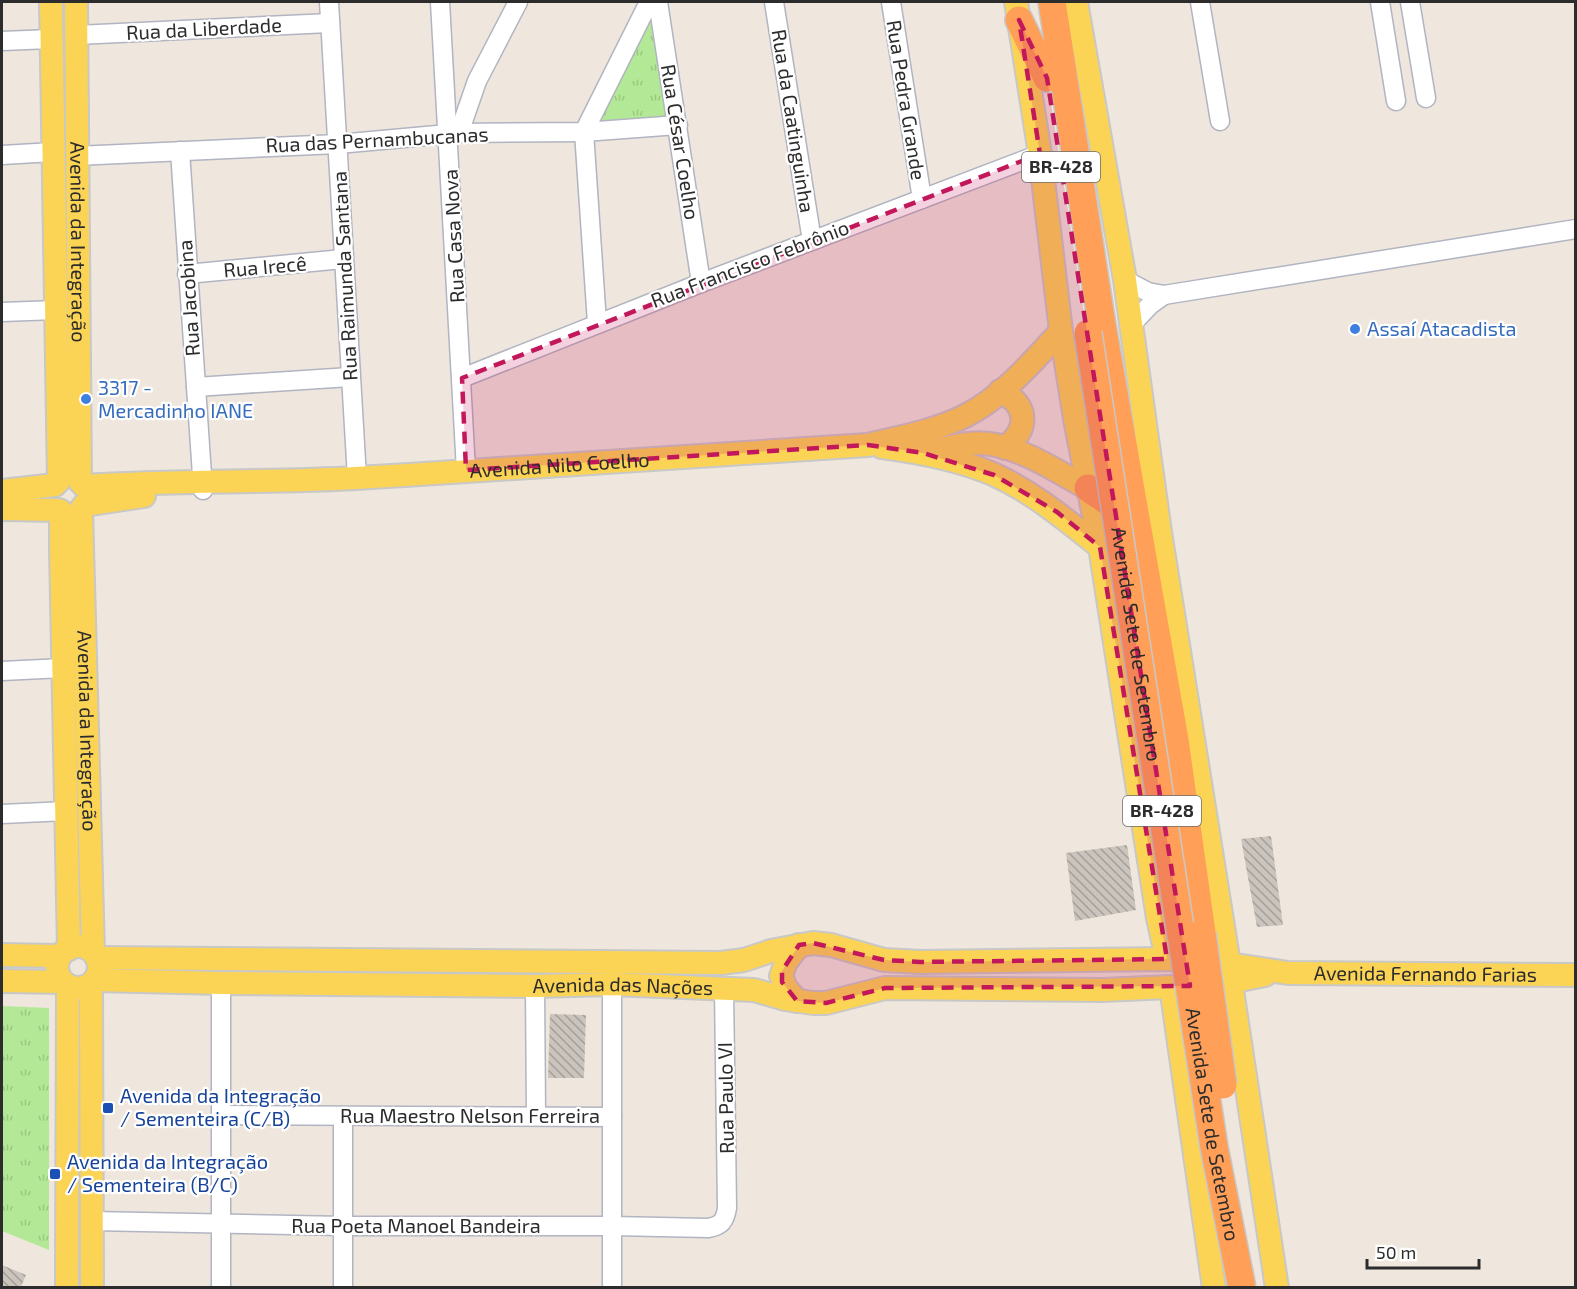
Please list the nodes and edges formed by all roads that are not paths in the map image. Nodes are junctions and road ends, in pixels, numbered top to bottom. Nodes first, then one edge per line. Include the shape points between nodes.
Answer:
1 (51, 2) edge
2 (76, 2) edge
3 (329, 2) edge
4 (440, 2) edge
5 (518, 2) edge
6 (649, 2) edge
7 (658, 2) edge
8 (774, 2) edge
9 (891, 2) edge
10 (1052, 2) edge
11 (1076, 2) edge
12 (1200, 2) edge
13 (1380, 2) edge
14 (1410, 2) edge
15 (1023, 8) edge
16 (330, 22) junction
17 (77, 35) junction
18 (51, 39) junction
19 (2, 41) edge
20 (1426, 98) dead end
21 (1396, 101) dead end
22 (1220, 121) dead end
23 (678, 125) junction
24 (584, 132) junction
25 (453, 134) junction
26 (338, 144) junction
27 (180, 151) junction
28 (53, 152) junction
29 (1040, 154) junction
30 (2, 155) edge
31 (76, 156) junction
32 (922, 199) junction
33 (1575, 229) edge
34 (812, 241) junction
35 (343, 260) junction
36 (188, 274) junction
37 (1125, 280) junction
38 (701, 283) junction
39 (1164, 295) junction
40 (56, 310) junction
41 (2, 312) edge
42 (597, 323) junction
43 (1131, 325) junction
44 (1095, 329) junction
45 (1061, 331) junction
46 (350, 377) junction
47 (462, 378) junction
48 (195, 387) junction
49 (1000, 391) junction
50 (868, 445) junction
51 (1005, 448) junction
52 (923, 453) junction
53 (466, 470) junction
54 (357, 478) junction
55 (203, 486) junction
56 (1088, 488) junction
57 (2, 491) edge
58 (70, 496) junction
59 (1116, 507) junction
60 (2, 509) edge
61 (1100, 547) junction
62 (63, 668) junction
63 (2, 671) edge
64 (66, 811) junction
65 (2, 814) edge
66 (1158, 918) junction
67 (799, 945) junction
68 (64, 952) junction
69 (2, 955) edge
70 (1137, 959) junction
71 (1167, 959) junction
72 (85, 974) junction
73 (1230, 974) junction
74 (1575, 975) edge
75 (2, 981) edge
76 (221, 983) junction
77 (612, 984) junction
78 (535, 986) junction
79 (1171, 987) junction
80 (724, 989) junction
81 (797, 1001) junction
82 (221, 1115) junction
83 (343, 1116) junction
84 (536, 1116) junction
85 (612, 1117) junction
86 (728, 1208) joint
87 (92, 1221) junction
88 (221, 1224) junction
89 (344, 1226) junction
90 (612, 1226) junction
91 (67, 1287) edge
92 (92, 1287) edge
93 (221, 1287) edge
94 (343, 1287) edge
95 (612, 1287) edge
96 (1214, 1287) edge
97 (1242, 1287) edge
98 (1254, 1287) edge
99 (1277, 1287) edge

1 - 18 main road, Avenida da Integração
2 - 17 main road, Avenida da Integração
3 - 16 street, Rua Raimunda Santana
4 - 25 street, Rua Casa Nova
5 - 25 street
6 - 24 street
7 - 23 street, Rua César Coelho
8 - 34 street, Rua da Caatinguinha
9 - 32 street, Rua Pedra Grande
10 - 44 highway, Avenida Sete de Setembro / BR-428
11 - 37 main road, Avenida Sete de Setembro
12 - 22 street
13 - 21 street
14 - 20 street
15 - 29 main road, Avenida Sete de Setembro
15 - 44 highway, Avenida Sete de Setembro / BR-428 via 1047,78
16 - 17 street, Rua da Liberdade
16 - 26 street, Rua Raimunda Santana
17 - 31 main road, Avenida da Integração
18 - 19 street
18 - 28 main road, Avenida da Integração
23 - 24 street, Rua das Pernambucanas
23 - 38 street, Rua César Coelho
24 - 25 street, Rua das Pernambucanas
24 - 42 street
25 - 26 street, Rua das Pernambucanas
25 - 47 street, Rua Casa Nova
26 - 27 street, Rua das Pernambucanas
26 - 35 street, Rua Raimunda Santana
27 - 31 street, Rua das Pernambucanas
27 - 36 street, Rua Jacobina
28 - 30 street
28 - 40 main road, Avenida da Integração
29 - 32 street, Rua Francisco Febrônio
29 - 45 main road, Avenida Sete de Setembro
31 - 58 main road, Avenida da Integração
32 - 34 street, Rua Francisco Febrônio
33 - 39 street
34 - 38 street, Rua Francisco Febrônio
35 - 36 street, Rua Irecê
35 - 46 street, Rua Raimunda Santana
36 - 48 street, Rua Jacobina
37 - 39 street
37 - 43 main road, Avenida Sete de Setembro
38 - 42 street, Rua Francisco Febrônio
39 - 43 street
40 - 41 street
40 - 58 main road, Avenida da Integração
42 - 47 street, Rua Francisco Febrônio
43 - 73 main road, Avenida Sete de Setembro via 1158,522
44 - 59 highway, Avenida Sete de Setembro / BR-428, bridge
44 - 98 highway, Avenida Sete de Setembro / BR-428, bridge via 1175,740
45 - 49 main road
45 - 56 main road, Avenida Sete de Setembro
46 - 48 street
46 - 54 street, Rua Raimunda Santana
47 - 53 street, Rua Casa Nova
48 - 55 street, Rua Jacobina
49 - 50 main road via 968,415 945,425
49 - 51 main road via 1017,403 1022,416 1020,432
50 - 52 main road
50 - 53 main road, Avenida Nilo Coelho
51 - 52 main road via 962,444
51 - 56 main road
52 - 61 main road via 994,475 1057,512
53 - 54 main road, Avenida Nilo Coelho
54 - 55 main road, Avenida Nilo Coelho
55 - 58 main road, Avenida Nilo Coelho
56 - 59 highway
56 - 61 main road, Avenida Sete de Setembro
57 - 58 main road
58 - 60 main road
58 - 62 main road, Avenida da Integração
58 - 72 main road, Avenida da Integração
59 - 97 highway, Avenida Sete de Setembro / BR-428, bridge via 1214,1147
61 - 66 main road, Avenida Sete de Setembro
62 - 63 street
62 - 64 main road, Avenida da Integração
64 - 65 street
64 - 68 main road, Avenida da Integração
66 - 70 main road via 1148,951
66 - 71 main road, Avenida Sete de Setembro
67 - 70 main road, Avenida das Nações via 831,945 884,960 920,962
67 - 72 main road, Avenida das Nações via 721,963
67 - 81 main road via 781,976
68 - 69 main road
68 - 72 main road via 80,946
68 - 72 main road, Avenida da Integração via 57,969
70 - 71 main road, Avenida das Nações
71 - 73 main road, Avenida das Nações
72 - 75 main road, Avenida das Nações
72 - 76 main road, Avenida das Nações
72 - 87 main road, Avenida da Integração
72 - 91 main road, Avenida da Integração
73 - 74 main road, Avenida Fernando Farias
73 - 79 main road, Avenida das Nações
73 - 99 main road, Avenida Sete de Setembro
76 - 78 main road, Avenida das Nações
76 - 82 street
77 - 78 main road, Avenida das Nações
77 - 80 main road, Avenida das Nações
77 - 85 street
78 - 84 street
79 - 81 main road, Avenida das Nações via 885,988 826,1003
79 - 96 main road, Avenida Sete de Setembro
80 - 81 main road, Avenida das Nações via 754,990
80 - 86 street, Rua Paulo VI
82 - 83 street, Rua Maestro Nelson Ferreira
82 - 88 street
83 - 84 street, Rua Maestro Nelson Ferreira
83 - 89 street
84 - 85 street, Rua Maestro Nelson Ferreira
85 - 90 street
86 - 90 street, Rua Poeta Manoel Bandeira via 717,1227
87 - 88 street, Rua Poeta Manoel Bandeira
87 - 92 main road, Avenida da Integração
88 - 89 street, Rua Poeta Manoel Bandeira
88 - 93 street
89 - 90 street, Rua Poeta Manoel Bandeira
89 - 94 street
90 - 95 street

